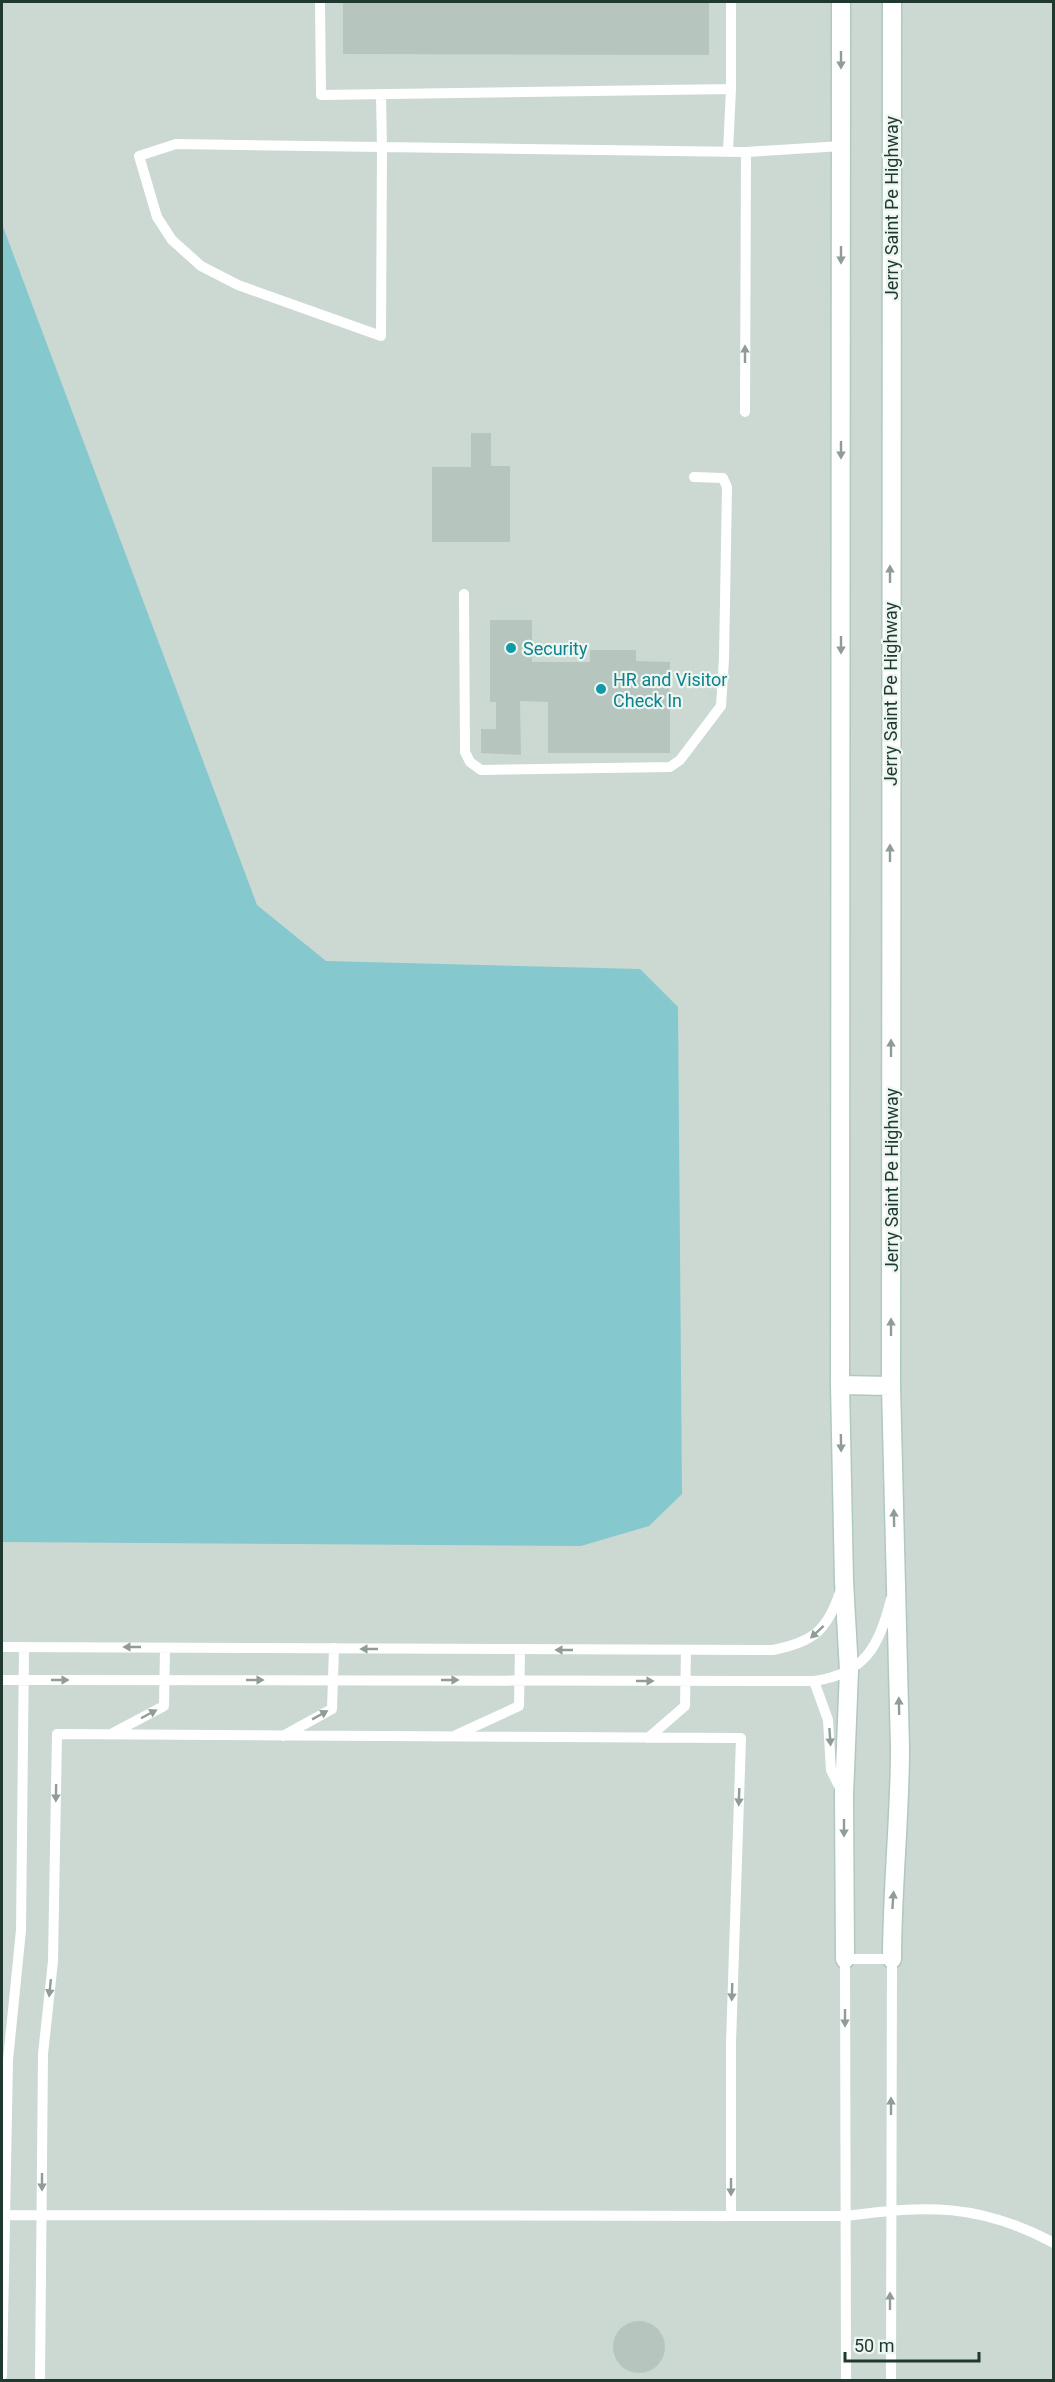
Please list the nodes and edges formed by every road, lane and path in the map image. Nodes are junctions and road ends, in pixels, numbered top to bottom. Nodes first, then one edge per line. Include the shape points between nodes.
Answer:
1 (320, 2) edge
2 (731, 2) edge
3 (841, 2) edge
4 (892, 2) edge
5 (730, 89) junction
6 (381, 95) junction
7 (842, 146) junction
8 (382, 147) junction
9 (728, 151) junction
10 (746, 152) junction
11 (745, 412) dead end
12 (694, 477) dead end
13 (464, 594) dead end
14 (840, 1385) junction
15 (891, 1386) junction
16 (896, 1577) junction
17 (844, 1581) junction
18 (2, 1647) edge
19 (24, 1647) junction
20 (165, 1648) junction
21 (334, 1648) junction
22 (520, 1649) junction
23 (686, 1650) junction
24 (849, 1671) junction
25 (2, 1680) edge
26 (24, 1680) junction
27 (165, 1680) junction
28 (333, 1680) junction
29 (520, 1681) junction
30 (686, 1681) junction
31 (814, 1682) junction
32 (110, 1735) junction
33 (283, 1736) junction
34 (453, 1737) junction
35 (648, 1738) junction
36 (844, 1796) junction
37 (845, 1959) junction
38 (891, 1959) junction
39 (5, 2063) edge
40 (890, 2210) junction
41 (7, 2215) junction
42 (42, 2215) junction
43 (731, 2216) junction
44 (846, 2216) junction
45 (1053, 2243) edge
46 (2, 2376) edge
47 (40, 2380) edge
48 (846, 2380) edge
49 (891, 2380) edge

1 - 6 lane via 321,95
2 - 5 lane
3 -> 7 main road
15 -> 4 main road, Jerry Saint Pe Highway
5 - 6 lane
5 - 9 lane
6 - 8 lane
7 - 10 lane
7 -> 14 main road
8 - 8 lane via 381,336 238,285 201,266 172,240 157,217 139,156 176,144
8 - 9 lane
9 - 10 lane
11 -> 10 lane
12 - 13 lane via 723,478 727,487 721,706 680,760 670,767 481,770 470,762 465,752
14 - 15 main road
14 -> 17 main road
16 -> 15 main road, Jerry Saint Pe Highway
16 - 24 lane via 877,1643
38 -> 16 main road, Jerry Saint Pe Highway via 900,1808
17 -> 23 lane via 821,1630 797,1644 773,1650
17 - 24 main road
18 - 19 lane
20 -> 19 lane
19 - 26 lane
20 - 21 lane
20 - 27 lane
22 -> 21 lane
21 - 28 lane
23 -> 22 lane
22 - 29 lane
23 - 30 lane
24 - 31 lane
24 - 36 main road
25 - 26 lane
26 -> 27 lane
26 - 39 lane via 21,1930
27 -> 28 lane
32 -> 27 lane via 164,1706
28 -> 29 lane
33 -> 28 lane via 332,1708
29 -> 30 lane
29 - 34 lane via 519,1706
30 - 31 lane
30 - 35 lane via 685,1706
31 -> 36 lane via 828,1720 831,1770
32 - 33 lane
32 -> 42 lane via 57,1734 53,1961 43,2054
33 - 34 lane
34 - 35 lane
35 -> 43 lane via 741,1738 730,2043
36 -> 37 main road
37 - 38 lane
37 -> 44 lane
40 -> 38 lane
39 - 41 lane
40 - 44 lane
40 - 45 lane via 944,2208 980,2213
49 -> 40 lane
41 - 42 lane
41 - 46 lane
42 - 43 lane
42 - 47 lane
43 - 44 lane
44 - 48 lane

